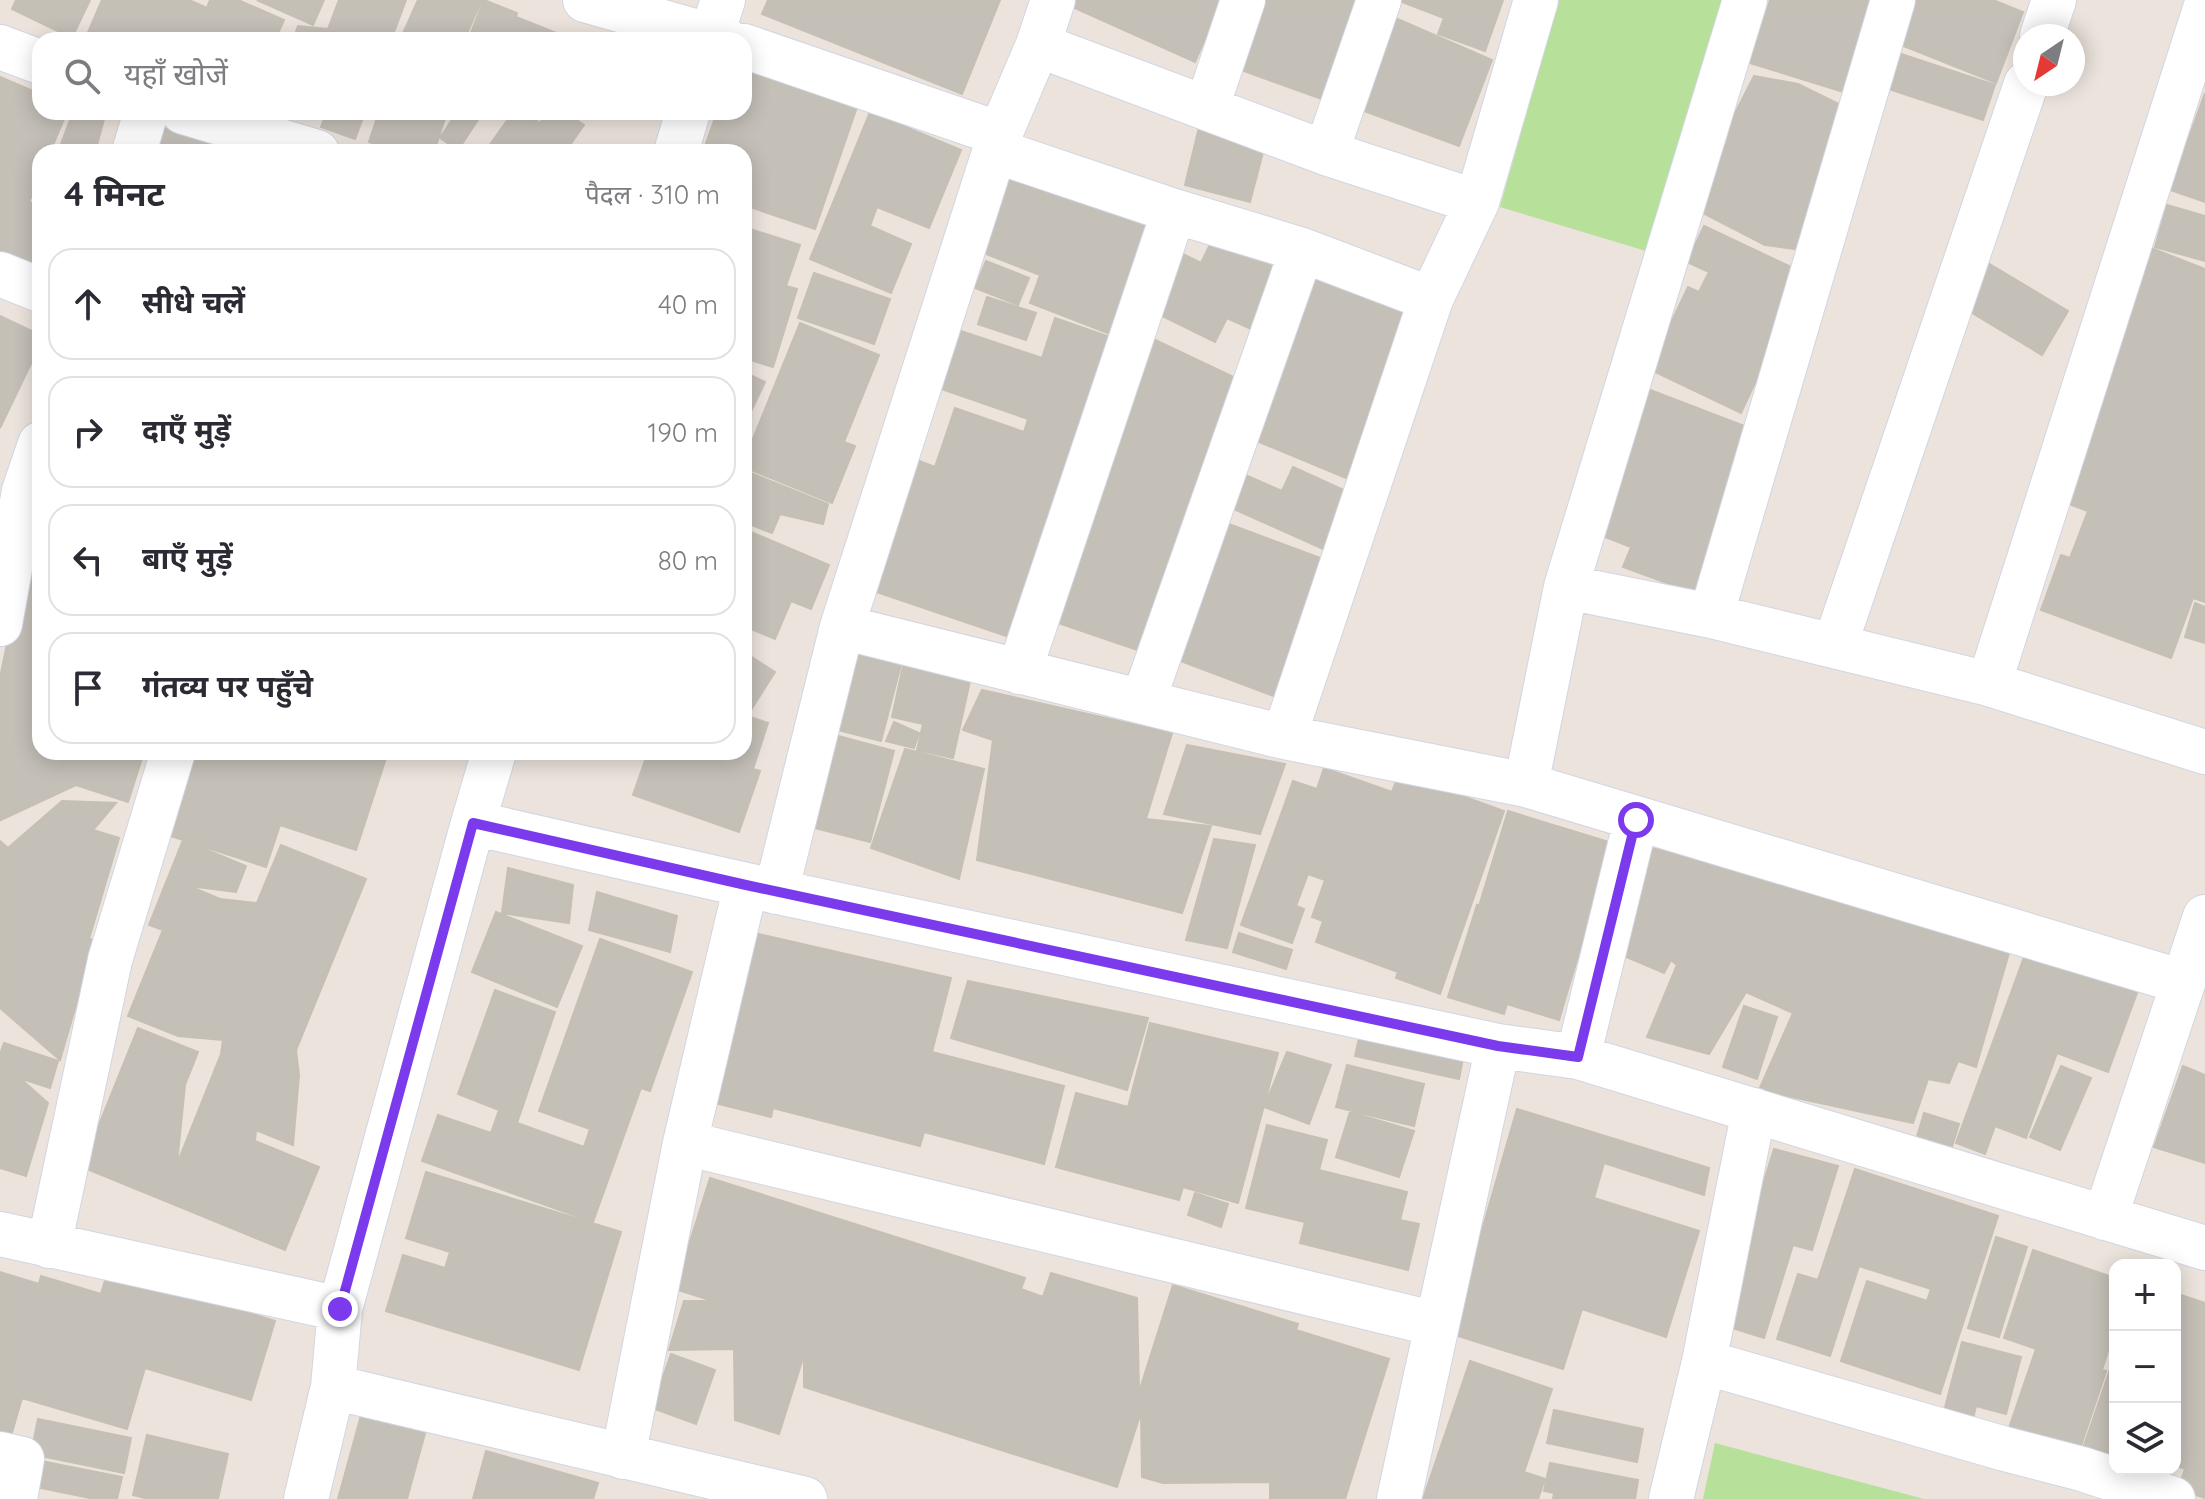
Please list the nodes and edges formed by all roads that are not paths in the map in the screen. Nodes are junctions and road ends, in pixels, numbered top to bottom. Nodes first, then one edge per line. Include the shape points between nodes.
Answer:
1 (585, 0) edge
2 (1053, 0) edge
3 (1243, 0) edge
4 (1379, 0) edge
5 (1536, 0) edge
6 (1745, 0) edge
7 (1893, 0) edge
8 (2054, 0) edge
9 (2195, 7) edge
10 (2046, 24) edge
11 (723, 32) edge
12 (752, 44) edge
13 (1038, 45) junction
14 (0, 47) edge
15 (32, 59) edge
16 (2022, 96) edge
17 (1207, 107) junction
18 (144, 120) edge
19 (210, 120) edge
20 (686, 120) edge
21 (998, 142) junction
22 (136, 144) edge
23 (290, 144) edge
24 (678, 144) edge
25 (1326, 153) junction
26 (1477, 202) junction
27 (1174, 211) junction
28 (1302, 250) junction
29 (0, 274) edge
30 (32, 287) edge
31 (1431, 299) junction
32 (32, 456) edge
33 (12, 486) edge
34 (1566, 587) junction
35 (1, 616) edge
36 (1711, 616) junction
37 (842, 627) junction
38 (1835, 645) junction
39 (1019, 672) junction
40 (1989, 684) junction
41 (1143, 701) junction
42 (1284, 737) junction
43 (2205, 752) edge
44 (171, 760) edge
45 (492, 760) edge
46 (1526, 785) junction
47 (1636, 820) junction
48 (473, 823) junction
49 (761, 889) junction
50 (2205, 917) edge
51 (2183, 982) junction
52 (1498, 1046) junction
53 (1578, 1057) junction
54 (1754, 1110) junction
55 (685, 1143) junction
56 (2105, 1218) junction
57 (0, 1234) edge
58 (49, 1246) junction
59 (2205, 1248) edge
60 (340, 1309) junction
61 (1436, 1324) junction
62 (1704, 1362) junction
63 (333, 1387) junction
64 (0, 1454) edge
65 (623, 1457) junction
66 (2078, 1484) edge
67 (15, 1499) edge
68 (306, 1499) edge
69 (805, 1499) edge
70 (1399, 1499) edge
71 (1671, 1499) edge
72 (2173, 1499) edge

1 - 11 street
2 - 13 street
3 - 17 street
4 - 25 street
5 - 26 street
6 - 34 street
7 - 36 street
8 - 10 street
9 - 40 street
12 - 21 street
13 - 17 street
13 - 21 street
14 - 15 street
16 - 38 street
17 - 25 street
18 - 22 street
19 - 23 street
20 - 24 street
21 - 27 street
21 - 37 street
25 - 26 street
26 - 31 street
27 - 28 street
27 - 39 street
28 - 31 street
28 - 41 street
29 - 30 street
31 - 42 street
32 - 33 street
33 - 35 street
34 - 36 street
34 - 46 street
36 - 38 street
37 - 39 street
37 - 49 street
38 - 40 street
39 - 41 street
40 - 43 street
41 - 42 street
42 - 46 street
44 - 58 street via 110,960
45 - 48 street
46 - 47 street
47 - 51 street
47 - 53 street
48 - 49 street
48 - 60 street
49 - 52 street
49 - 55 street
50 - 51 street
51 - 56 street
52 - 53 street
52 - 61 street
53 - 54 street
54 - 56 street
54 - 62 street
55 - 61 street
55 - 65 street
56 - 59 street
57 - 58 street
58 - 60 street
60 - 63 street
61 - 70 street
62 - 66 street via 2005,1449
62 - 71 street
63 - 65 street
63 - 68 street
64 - 67 street via 22,1459
65 - 69 street
66 - 72 street

